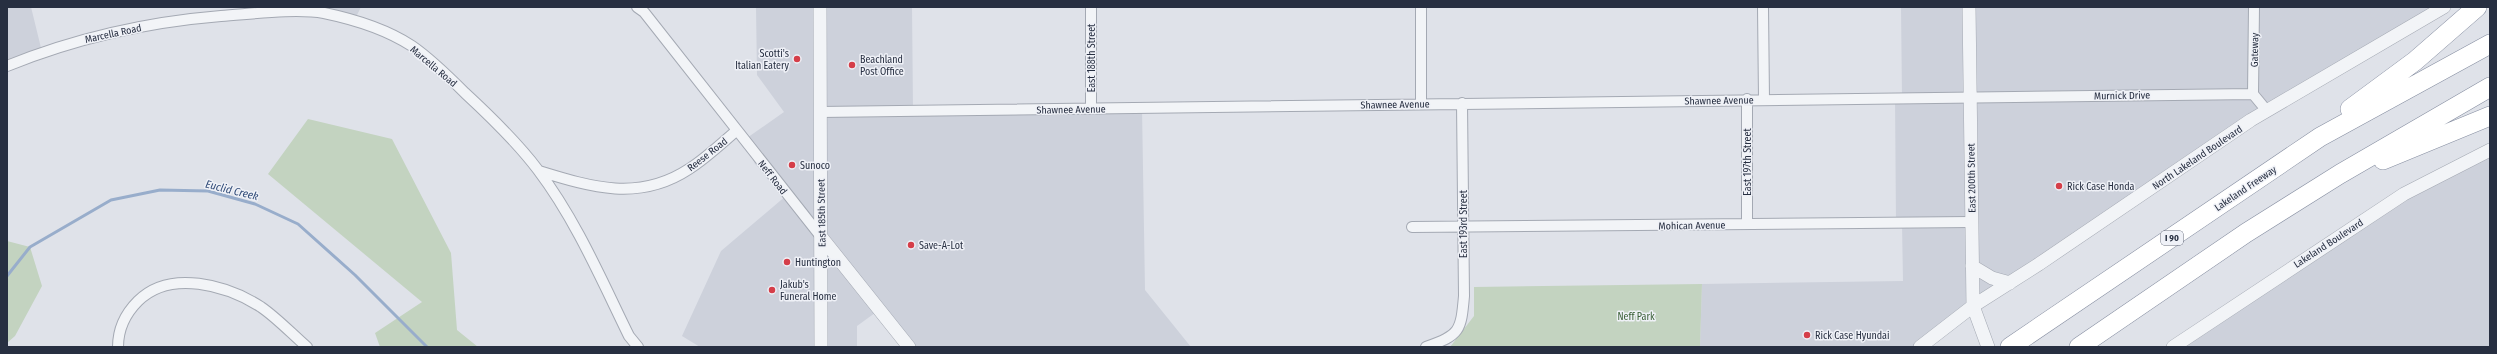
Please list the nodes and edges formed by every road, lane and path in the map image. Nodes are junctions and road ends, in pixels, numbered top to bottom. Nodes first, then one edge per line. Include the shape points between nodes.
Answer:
1 (637, 7) edge
2 (820, 7) edge
3 (1091, 7) edge
4 (1421, 7) edge
5 (1763, 7) edge
6 (1969, 7) edge
7 (2254, 7) edge
8 (2444, 7) edge
9 (2477, 7) edge
10 (2490, 44) edge
11 (7, 66) edge
12 (2490, 87) edge
13 (2253, 94) junction
14 (1970, 98) junction
15 (1747, 99) junction
16 (1764, 100) junction
17 (1462, 103) junction
18 (1421, 104) junction
19 (1091, 108) junction
20 (2267, 110) junction
21 (820, 112) junction
22 (2490, 116) edge
23 (736, 131) junction
24 (2320, 137) junction
25 (2490, 150) edge
26 (539, 171) junction
27 (1971, 222) junction
28 (1747, 224) junction
29 (1412, 227) dead end
30 (1464, 228) junction
31 (2246, 233) junction
32 (822, 238) junction
33 (1972, 266) junction
34 (2010, 283) junction
35 (1974, 306) junction
36 (2017, 342) edge
37 (118, 347) edge
38 (307, 347) edge
39 (638, 347) edge
40 (821, 347) edge
41 (910, 347) edge
42 (1426, 347) edge
43 (1920, 347) edge
44 (1988, 347) edge
45 (2006, 347) edge
46 (2078, 347) edge
47 (2173, 347) edge

1 - 23 street, Neff Road via 644,12
2 - 21 street, East 185th Street
3 - 19 street, East 188th Street
4 - 18 street
5 - 16 street
6 - 14 street, East 200th Street
7 - 13 street, Gateway
8 - 20 street, North Lakeland Boulevard
9 - 24 highway via 2416,62 2345,112
10 - 24 highway, Lakeland Freeway / I 90
11 - 26 street, Marcella Road via 52,48 115,31 192,18 322,13 366,24 412,46 499,124
12 - 31 highway via 2340,174
13 - 14 street, Murnick Drive
13 - 20 street
14 - 16 street, Shawnee Avenue
14 - 27 street, East 200th Street
15 - 16 street, Shawnee Avenue
15 - 17 street, Shawnee Avenue
15 - 28 street, East 197th Street
17 - 18 street, Shawnee Avenue
17 - 30 street, East 193rd Street
18 - 19 street, Shawnee Avenue
19 - 21 street, Shawnee Avenue
20 - 34 street, North Lakeland Boulevard
21 - 32 street, East 185th Street
22 - 31 highway via 2368,167
23 - 26 street, Reese Road via 688,170 661,183 632,189 587,186
23 - 32 street, Neff Road
24 - 36 highway, Lakeland Freeway / I 90
25 - 47 street, Lakeland Boulevard via 2404,194
26 - 39 street, Marcella Road via 566,214 629,336
27 - 28 street, Mohican Avenue
27 - 33 street, East 200th Street
28 - 30 street, Mohican Avenue
29 - 30 street, Mohican Avenue
30 - 42 street, East 193rd Street via 1461,324 1448,339
31 - 46 highway
32 - 40 street, East 185th Street
32 - 41 street, Neff Road
33 - 34 street via 1992,278
33 - 35 street, East 200th Street
34 - 35 street, North Lakeland Boulevard
35 - 43 street, North Lakeland Boulevard
35 - 44 street, East 200th Street
36 - 45 highway, Lakeland Freeway
37 - 38 street via 121,325 130,309 146,294 166,284 192,283 234,294 261,307

